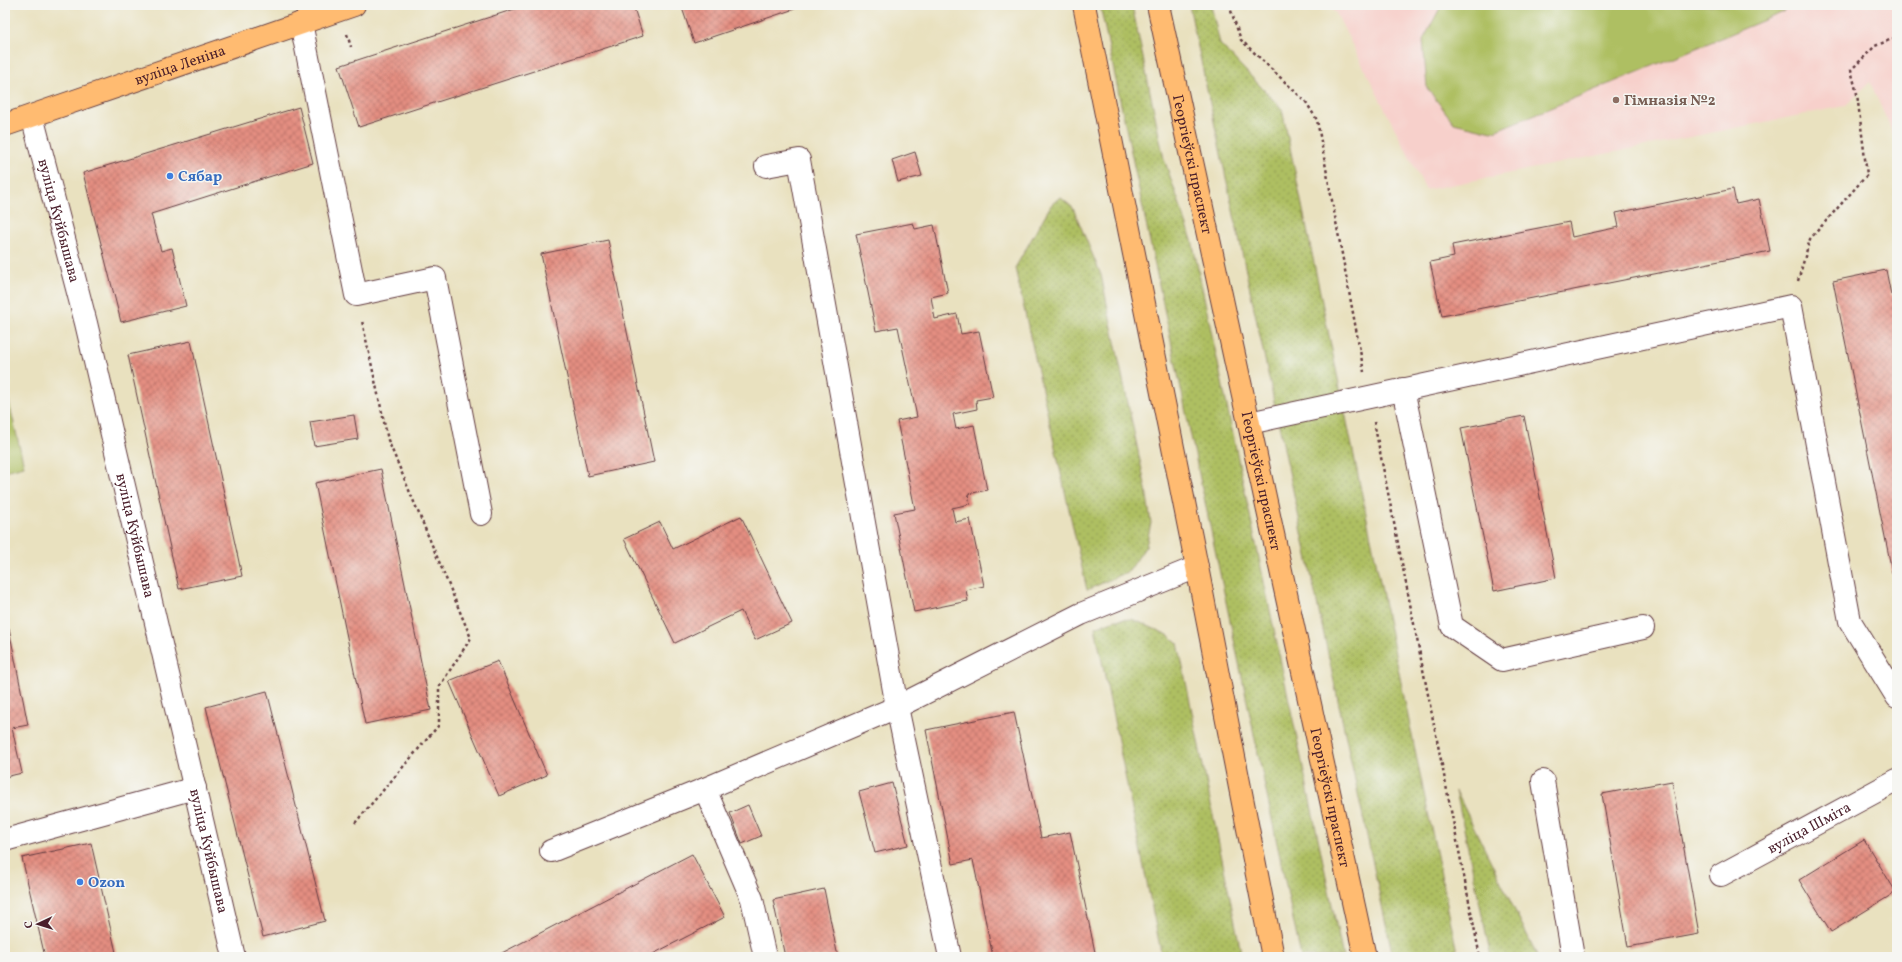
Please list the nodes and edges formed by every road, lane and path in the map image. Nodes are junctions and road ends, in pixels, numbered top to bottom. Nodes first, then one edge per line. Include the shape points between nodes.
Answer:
1 (354, 5) edge
2 (1084, 5) edge
3 (1158, 5) edge
4 (1229, 5) edge
5 (302, 23) junction
6 (1897, 37) edge
7 (32, 116) junction
8 (5, 125) edge
9 (766, 166) dead end
10 (356, 295) junction
11 (1791, 306) junction
12 (1403, 389) junction
13 (1369, 397) junction
14 (1249, 423) junction
15 (481, 514) dead end
16 (1197, 567) junction
17 (1643, 628) dead end
18 (1897, 697) edge
19 (897, 707) junction
20 (1897, 780) edge
21 (1543, 781) dead end
22 (195, 788) junction
23 (705, 789) junction
24 (354, 823) dead end
25 (5, 840) edge
26 (551, 851) dead end
27 (1721, 875) dead end
28 (234, 957) edge
29 (765, 957) edge
30 (950, 957) edge
31 (1273, 957) edge
32 (1365, 957) edge
33 (1480, 957) edge
34 (1573, 957) edge

1 - 5 main road, вуліца Леніна
2 - 16 main road
3 - 14 main road, Георгіеўскі праспект
4 - 13 path via 1241,40 1306,102 1317,120
5 - 7 main road, вуліца Леніна
5 - 10 street
6 - 11 path via 1875,46 1851,70 1857,94 1867,175 1810,239
7 - 8 main road, вуліца Леніна
7 - 22 street, вуліца Куйбышава via 86,323
9 - 19 street via 799,160
10 - 15 street via 435,278
10 - 24 path via 388,440 471,638 439,687 439,725
11 - 12 street
11 - 18 street via 1850,621
12 - 13 street
12 - 17 street via 1452,626 1502,660
13 - 14 street
13 - 33 path
14 - 32 main road, Георгіеўскі праспект
16 - 19 street via 1081,614
16 - 31 main road
19 - 23 street
19 - 30 street
20 - 27 street, вуліца Шміта
21 - 34 street
22 - 25 street
22 - 28 street, вуліца Куйбышава
23 - 26 street
23 - 29 street via 752,899

